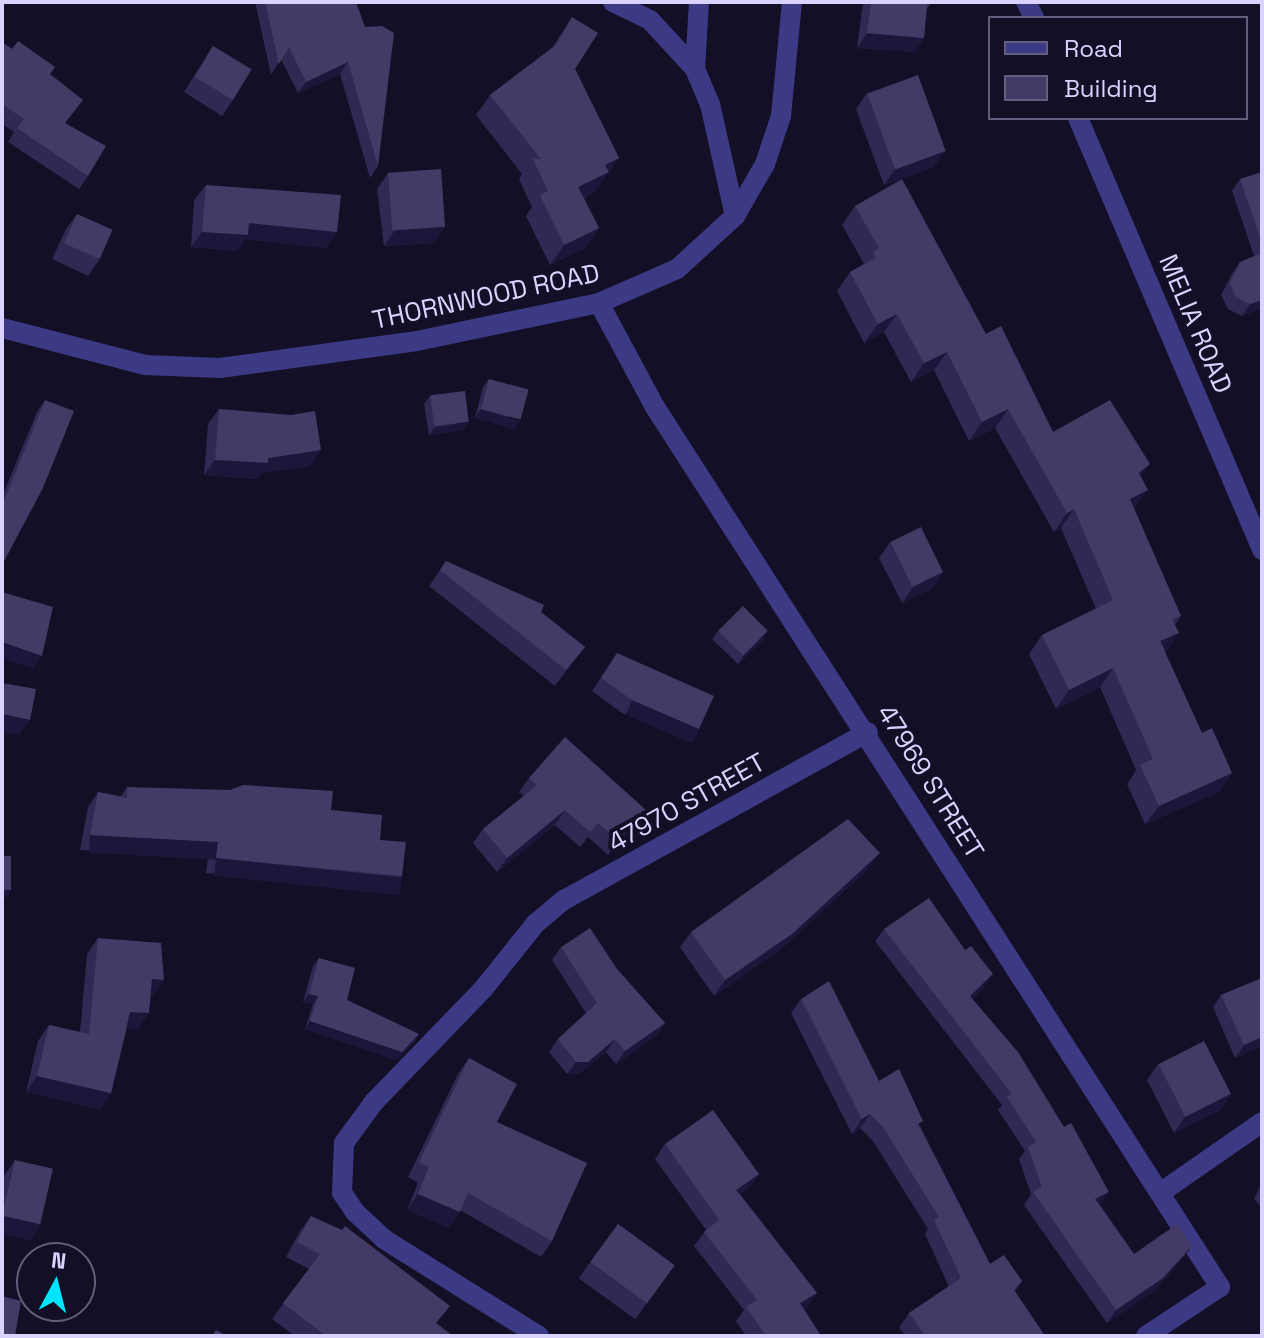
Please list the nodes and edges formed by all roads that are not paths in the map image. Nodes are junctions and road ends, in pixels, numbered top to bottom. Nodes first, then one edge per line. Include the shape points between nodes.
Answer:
1 (613, 2) edge
2 (699, 2) edge
3 (792, 2) edge
4 (695, 69) junction
5 (1079, 120) edge
6 (735, 216) junction
7 (599, 303) junction
8 (2, 328) edge
9 (1262, 550) edge
10 (868, 732) junction
11 (1262, 1122) edge
12 (1160, 1193) junction
13 (539, 1336) edge
14 (1146, 1336) edge

1 - 4 street via 650,20
2 - 4 street
3 - 6 street, THORNWOOD ROAD via 781,116 765,164
4 - 6 street via 710,104
5 - 9 street, MELIA ROAD
6 - 7 street, THORNWOOD ROAD via 677,269
7 - 8 street, THORNWOOD ROAD via 417,341 220,368 145,365
7 - 10 street, 47969 STREET via 655,407
10 - 12 street, 47969 STREET
10 - 13 street, 47970 STREET via 564,900 535,924 484,988 374,1102 344,1143 342,1193 384,1239
11 - 12 street
12 - 14 street, 47969 STREET via 1220,1287

